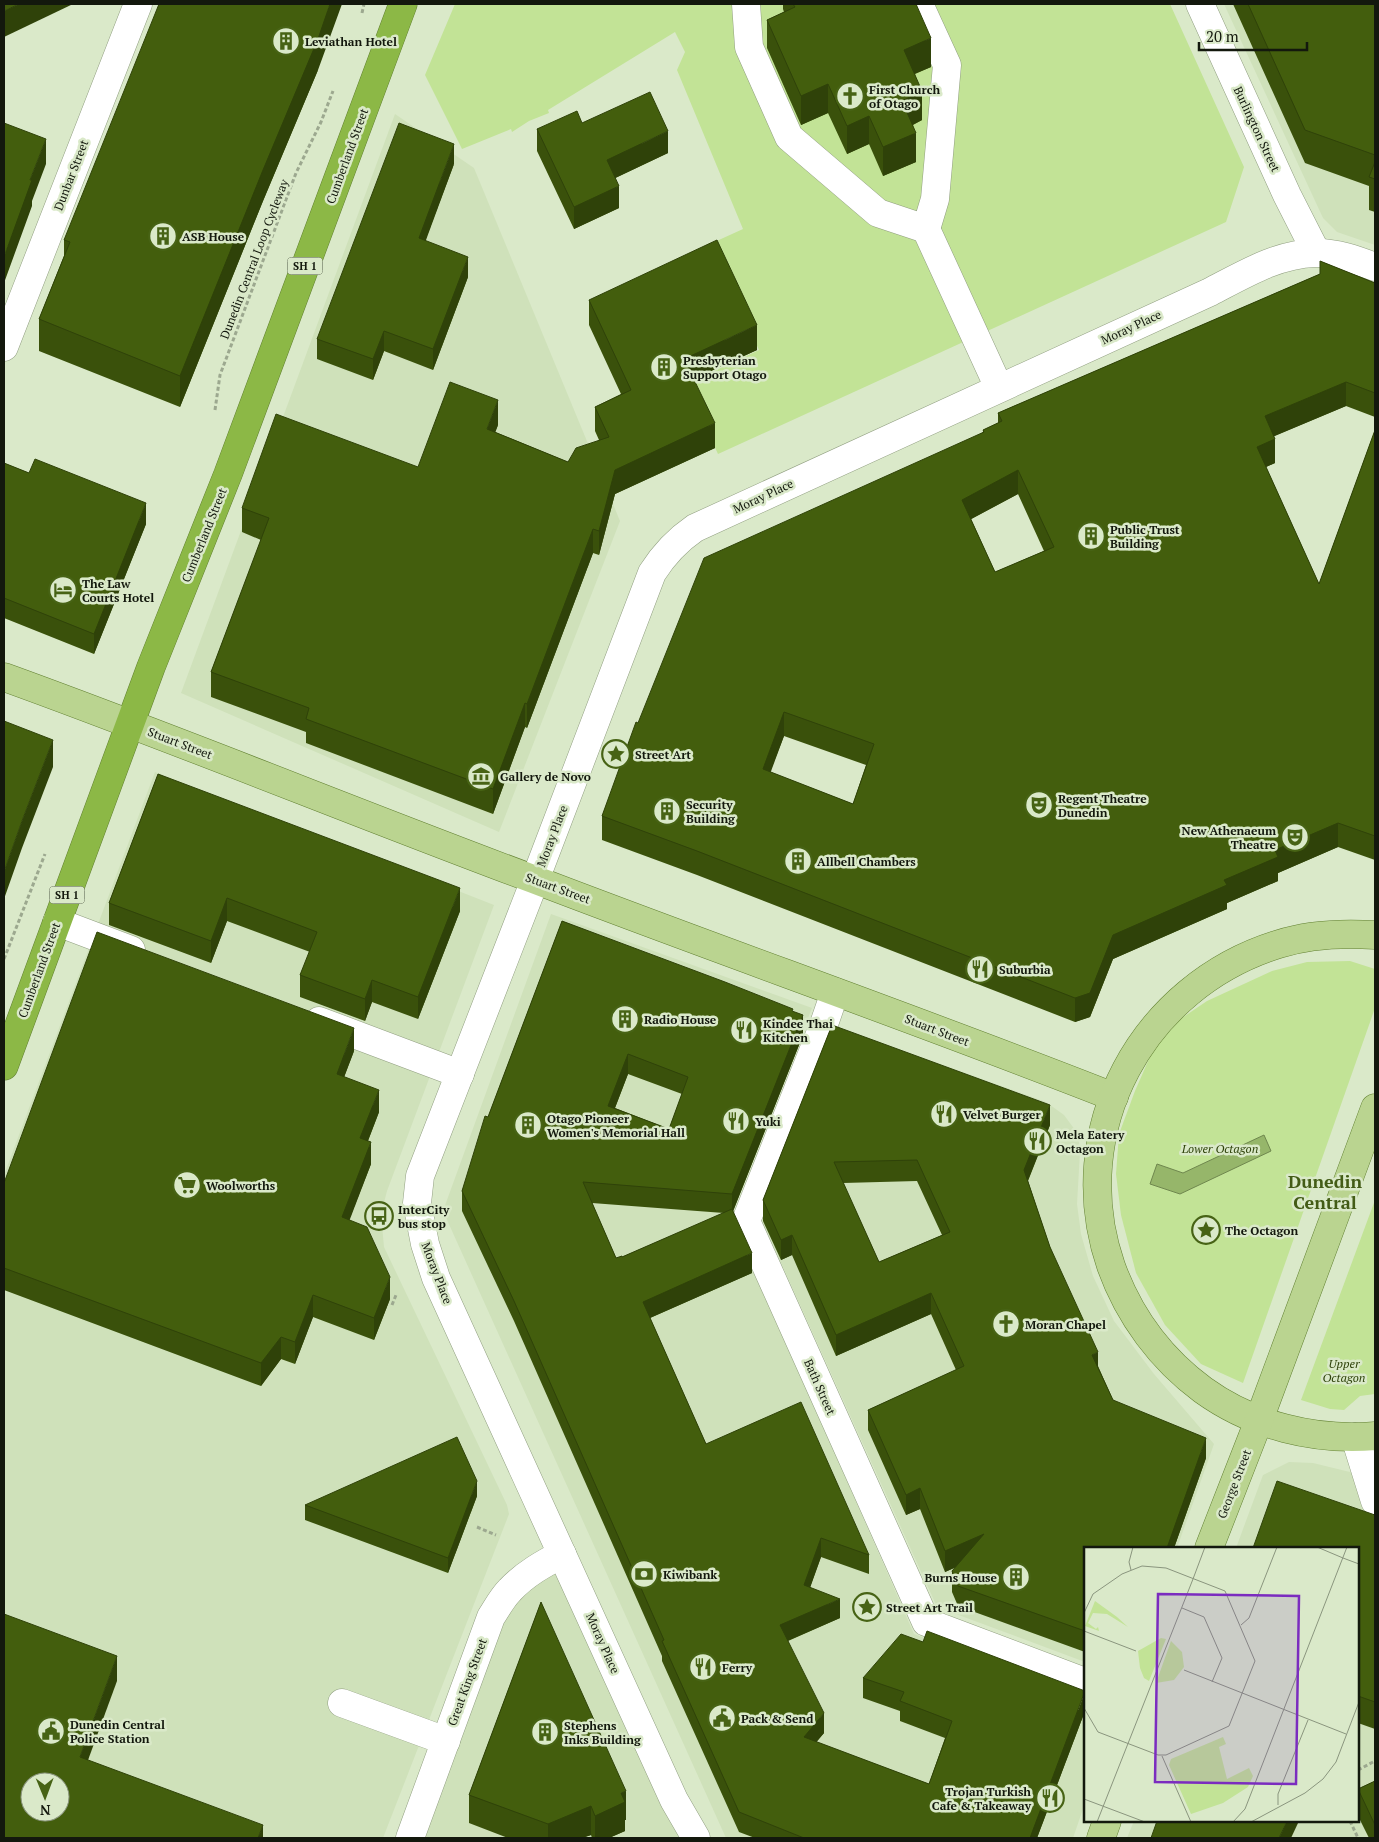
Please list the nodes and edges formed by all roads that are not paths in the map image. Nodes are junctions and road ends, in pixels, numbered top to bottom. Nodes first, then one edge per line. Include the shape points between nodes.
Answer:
1 (138, 4) edge
2 (403, 4) edge
3 (746, 4) edge
4 (919, 4) edge
5 (1200, 4) edge
6 (926, 229) junction
7 (1316, 252) junction
8 (1375, 267) edge
9 (4, 347) edge
10 (999, 388) junction
11 (4, 677) edge
12 (130, 724) junction
13 (536, 880) junction
14 (57, 922) junction
15 (1375, 935) edge
16 (156, 960) edge
17 (835, 992) junction
18 (297, 1013) edge
19 (4, 1066) edge
20 (460, 1074) junction
21 (1114, 1096) junction
22 (1375, 1108) edge
23 (1259, 1420) junction
24 (1365, 1436) edge
25 (1375, 1501) edge
26 (1208, 1547) edge
27 (562, 1554) junction
28 (1084, 1682) edge
29 (342, 1703) dead end
30 (446, 1741) junction
31 (1107, 1822) edge
32 (410, 1838) edge
33 (696, 1838) edge
34 (1101, 1838) edge

1 - 9 street, Dunbar Street
2 - 12 highway, Cumberland Street / SH 1 via 228,474
3 - 6 street via 749,47 789,137 878,213
4 - 6 street via 948,65 935,198
5 - 7 street, Burlington Street
6 - 10 street
7 - 8 street, Moray Place via 1354,259
7 - 10 street, Moray Place via 1293,255 1260,266
10 - 13 street, Moray Place via 695,528 663,556 643,594
11 - 12 main road, Stuart Street
12 - 13 main road, Stuart Street
12 - 14 highway, Cumberland Street / SH 1
13 - 17 main road, Stuart Street
13 - 20 street, Moray Place
14 - 16 street
14 - 19 highway, Cumberland Street / SH 1
15 - 21 main road via 1338,934 1299,939 1262,950 1226,966 1194,988 1152,1029 1130,1061
17 - 21 main road, Stuart Street
17 - 28 street, Bath Street via 746,1221 926,1622
18 - 20 street
20 - 27 street, Moray Place via 420,1176 417,1204 425,1244 436,1278
21 - 23 main road via 1103,1132 1097,1188 1100,1225 1116,1280 1143,1329 1179,1371 1218,1400
22 - 23 main road
23 - 24 main road via 1316,1435
23 - 26 main road, George Street
24 - 25 street
27 - 30 street, Great King Street via 532,1570 517,1583 491,1617
27 - 33 street, Moray Place via 674,1800
29 - 30 street
30 - 32 street, Great King Street
31 - 34 main road

